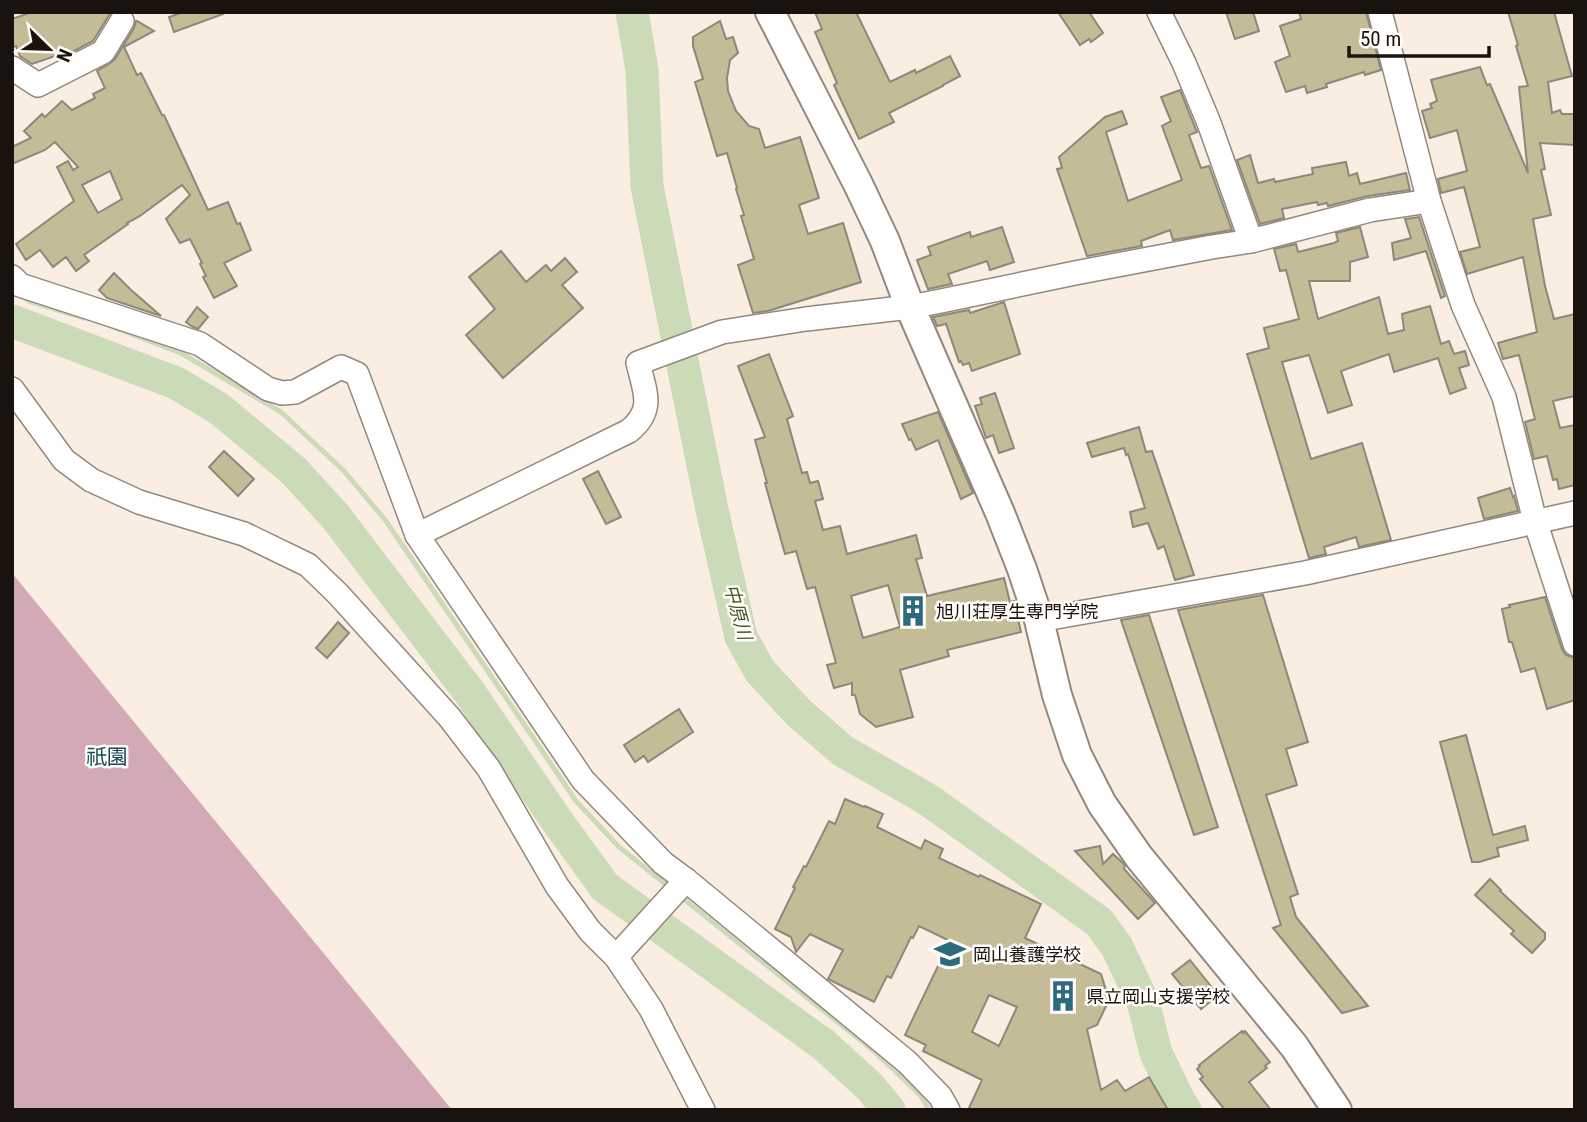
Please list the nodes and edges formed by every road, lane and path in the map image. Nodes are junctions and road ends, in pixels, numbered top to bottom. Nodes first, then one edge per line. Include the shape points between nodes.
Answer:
1 (770, 12) edge
2 (1159, 12) edge
3 (1380, 12) edge
4 (122, 20) dead end
5 (12, 68) edge
6 (1429, 201) junction
7 (1251, 242) junction
8 (12, 277) edge
9 (910, 307) junction
10 (12, 389) edge
11 (1575, 513) edge
12 (1535, 521) junction
13 (417, 535) junction
14 (1039, 620) junction
15 (1575, 644) edge
16 (682, 883) junction
17 (618, 954) junction
18 (703, 1110) edge
19 (948, 1110) edge
20 (1337, 1110) edge

1 - 9 street via 858,184
2 - 7 street via 1209,123
3 - 6 street
4 - 5 street via 103,52 38,85
6 - 7 street via 1370,210
6 - 12 street via 1463,305 1504,397
7 - 9 street
8 - 13 street via 20,285 201,344 268,389 282,393 295,392 341,367 357,374
9 - 13 street via 722,332 638,363 647,399 640,422 629,431
9 - 14 street via 1000,513
10 - 17 street via 64,460 91,480 139,502 244,534 308,565 450,718 489,769 557,886 590,931
11 - 12 street
12 - 14 street via 1305,573
12 - 15 street
13 - 16 street via 583,780
14 - 20 street via 1077,755 1102,804 1139,857 1294,1046
16 - 17 street
16 - 19 street via 907,1062
17 - 18 street

